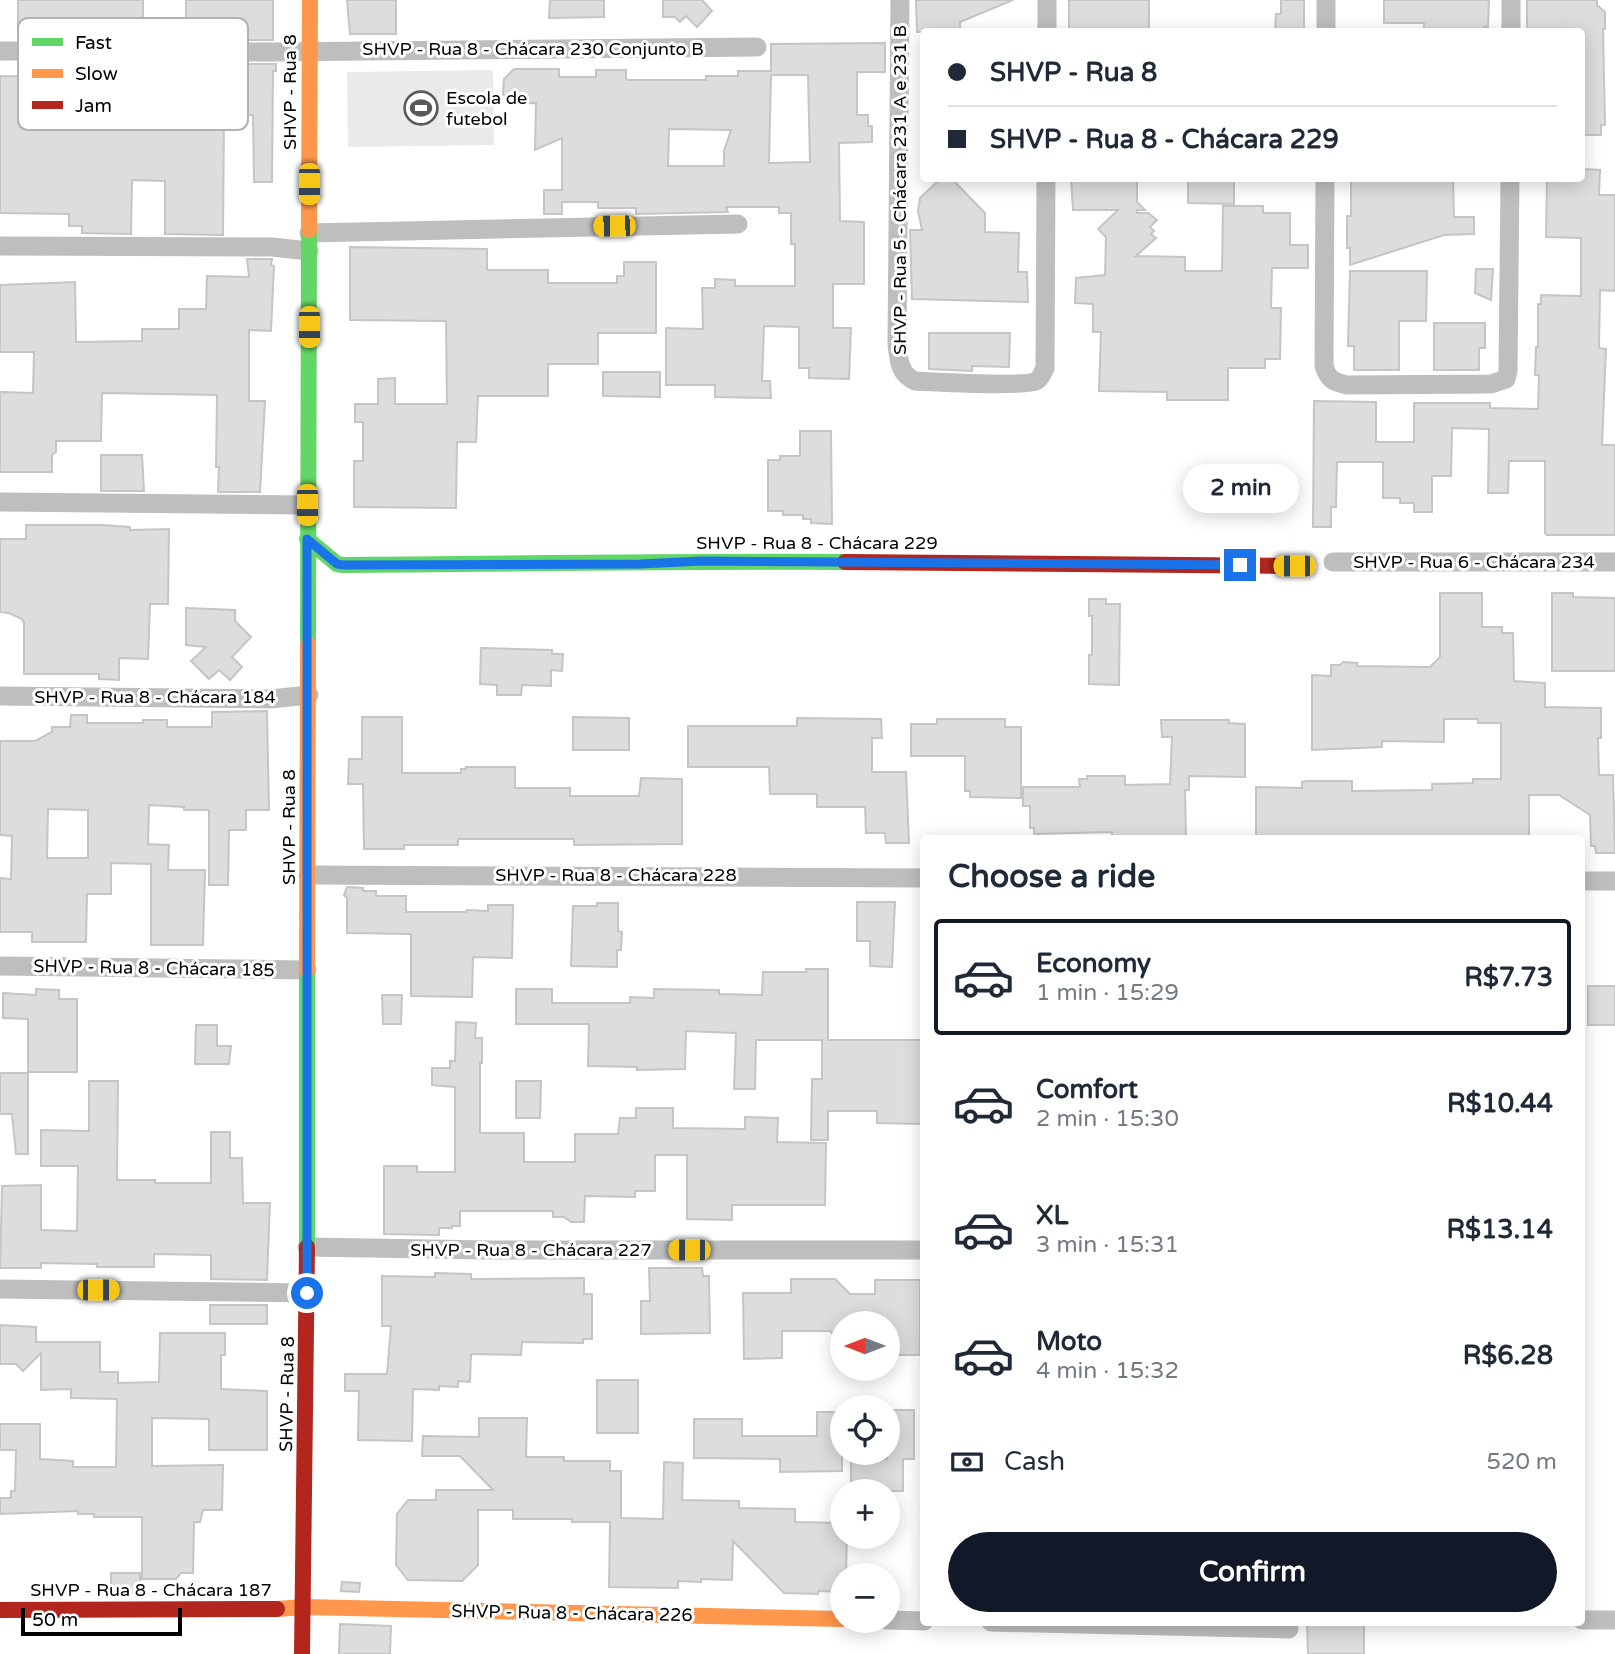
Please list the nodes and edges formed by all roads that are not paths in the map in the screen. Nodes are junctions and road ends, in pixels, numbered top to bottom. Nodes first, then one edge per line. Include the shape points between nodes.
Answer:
1 (310, 0) edge
2 (900, 0) edge
3 (1047, 0) edge
4 (1326, 0) edge
5 (1511, 0) edge
6 (1047, 28) edge
7 (1326, 28) edge
8 (1511, 28) edge
9 (757, 47) dead end
10 (0, 51) edge
11 (18, 51) edge
12 (248, 51) edge
13 (309, 51) junction
14 (1046, 182) edge
15 (1325, 182) edge
16 (1510, 182) edge
17 (738, 225) dead end
18 (309, 242) junction
19 (0, 246) edge
20 (0, 502) edge
21 (307, 505) junction
22 (307, 539) junction
23 (1333, 562) dead end
24 (1615, 562) edge
25 (1294, 566) dead end
26 (309, 695) junction
27 (0, 696) edge
28 (308, 875) junction
29 (920, 878) edge
30 (1585, 881) edge
31 (1615, 881) edge
32 (0, 966) edge
33 (307, 970) junction
34 (307, 1247) junction
35 (920, 1250) edge
36 (0, 1289) edge
37 (307, 1293) junction
38 (303, 1607) junction
39 (0, 1610) edge
40 (830, 1619) edge
41 (900, 1620) edge
42 (1585, 1620) edge
43 (1615, 1620) edge
44 (920, 1621) edge
45 (1161, 1626) edge
46 (1289, 1629) dead end
47 (302, 1654) edge

1 - 13 street, SHVP - Rua 8
2 - 14 street, SHVP - Rua 5 - Chácara 231 A e 231 B via 897,344 899,363 908,378 1013,383 1040,379 1045,368
3 - 6 street
4 - 7 street
5 - 8 street
9 - 13 street, SHVP - Rua 8 - Chácara 230 Conjunto B
10 - 11 street, SHVP - Rua 8 - Chácara 230 Conjunto B
12 - 13 street, SHVP - Rua 8 - Chácara 230 Conjunto B
13 - 18 street, SHVP - Rua 8
15 - 16 street via 1324,366 1334,383 1347,385 1490,384 1506,379
17 - 18 street
18 - 19 street via 272,247
18 - 21 street, SHVP - Rua 8
20 - 21 street
21 - 22 street, SHVP - Rua 8
22 - 25 street, SHVP - Rua 8 - Chácara 229 via 343,565 702,561
22 - 26 street, SHVP - Rua 8
23 - 24 street, SHVP - Rua 6 - Chácara 234
26 - 27 street, SHVP - Rua 8 - Chácara 184 via 270,699
26 - 28 street, SHVP - Rua 8
28 - 29 street, SHVP - Rua 8 - Chácara 228
28 - 33 street, SHVP - Rua 8
30 - 31 street
32 - 33 street, SHVP - Rua 8 - Chácara 185
33 - 34 street, SHVP - Rua 8
34 - 35 street, SHVP - Rua 8 - Chácara 227
34 - 37 street, SHVP - Rua 8
36 - 37 street
37 - 38 street, SHVP - Rua 8
38 - 39 street, SHVP - Rua 8 - Chácara 187
38 - 40 street, SHVP - Rua 8 - Chácara 226
38 - 47 street, SHVP - Rua 8
41 - 44 street
42 - 43 street
45 - 46 street

